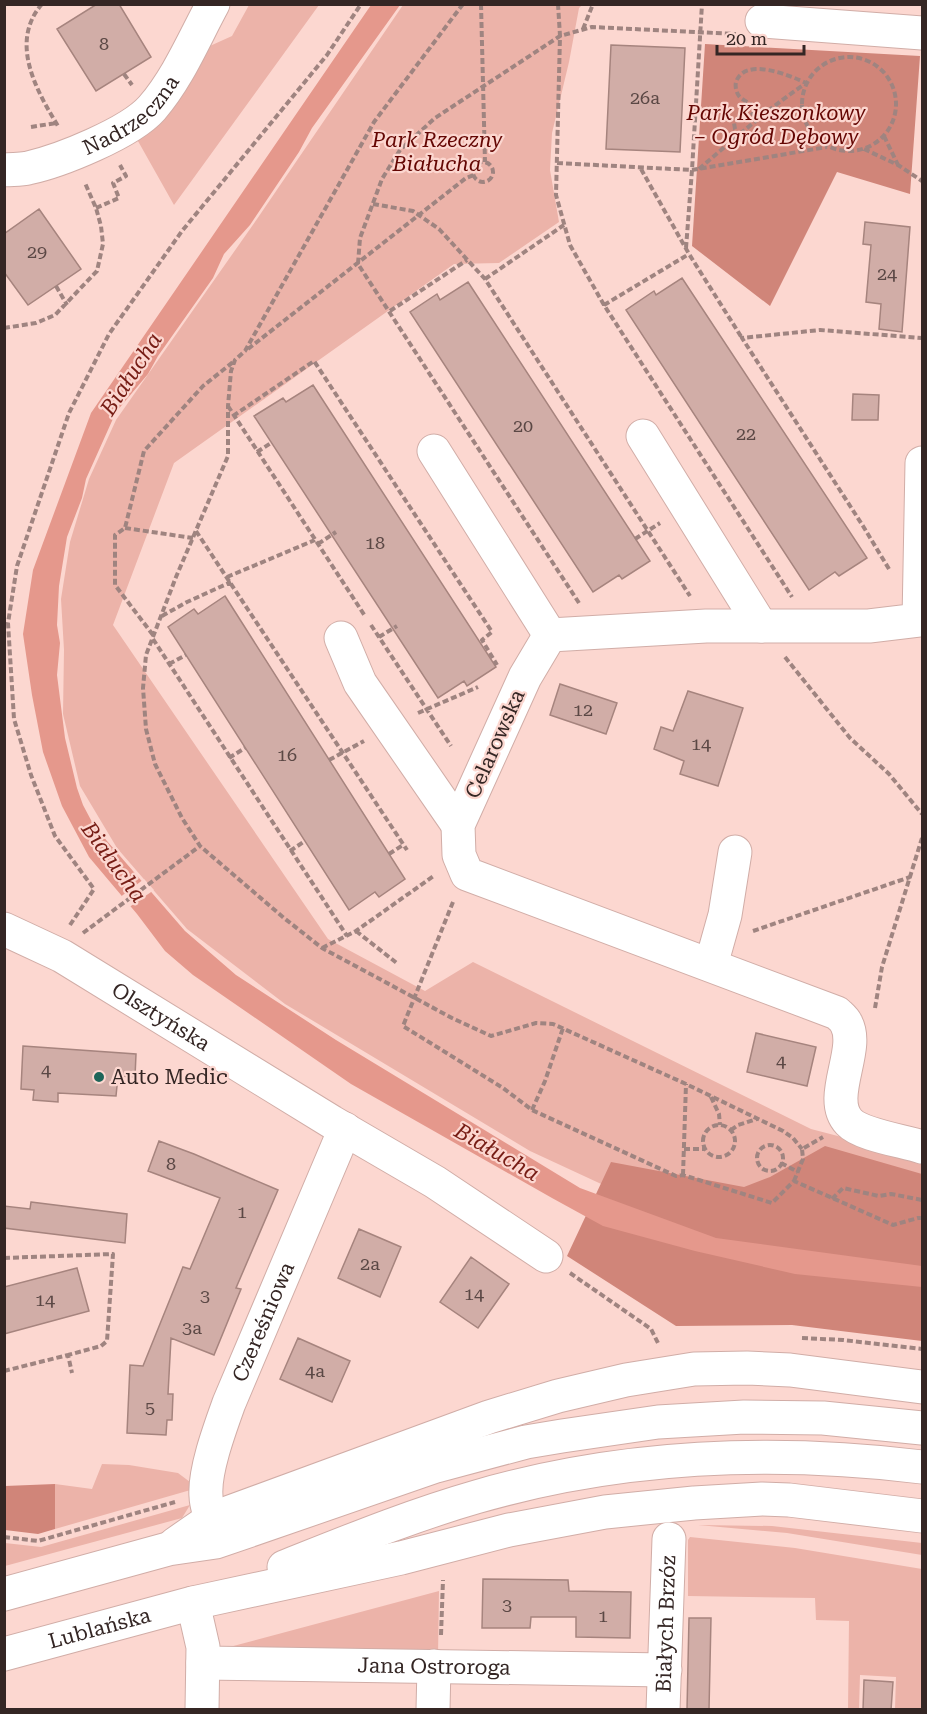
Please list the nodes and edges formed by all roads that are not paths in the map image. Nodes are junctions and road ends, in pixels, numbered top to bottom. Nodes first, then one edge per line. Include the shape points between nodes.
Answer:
1 (213, 4) edge
2 (762, 21) dead end
3 (922, 33) edge
4 (4, 170) edge
5 (643, 436) dead end
6 (434, 451) dead end
7 (922, 463) edge
8 (761, 626) junction
9 (550, 635) junction
10 (341, 638) dead end
11 (461, 851) junction
12 (735, 852) dead end
13 (4, 929) edge
14 (714, 954) junction
15 (345, 1130) junction
16 (922, 1146) edge
17 (546, 1256) road end
18 (922, 1387) edge
19 (910, 1426) edge
20 (907, 1465) edge
21 (922, 1516) edge
22 (211, 1520) junction
23 (669, 1539) dead end
24 (168, 1548) junction
25 (4, 1594) edge
26 (194, 1603) junction
27 (4, 1654) edge
28 (203, 1663) junction
29 (437, 1666) junction
30 (665, 1670) junction
31 (202, 1710) edge
32 (433, 1710) edge
33 (663, 1710) edge

1 - 4 main road, Nadrzeczna via 175,75 151,109 136,122 73,154 26,169
2 - 3 main road
5 - 8 main road
6 - 9 main road
7 - 8 main road via 919,620 869,626
8 - 9 main road
9 - 11 main road, Celarowska via 525,677
10 - 11 main road via 360,683
11 - 14 main road
12 - 14 main road
13 - 15 main road, Olsztyńska via 62,956
14 - 16 main road via 837,1012 847,1023 850,1037 841,1107 848,1121 861,1130
15 - 17 main road, Olsztyńska via 435,1182
15 - 22 main road, Czereśniowa via 225,1413 206,1486
18 - 22 main road via 747,1368 694,1369 626,1380 489,1417
19 - 24 main road via 823,1418 734,1418 658,1422 525,1442 436,1466 216,1542
20 - 26 main road via 788,1456 713,1458 654,1462 541,1481 388,1525
21 - 26 main road via 789,1500 732,1500 628,1509 555,1520
22 - 24 main road
23 - 30 main road, Białych Brzóz
24 - 25 main road
26 - 27 main road, Lublańska
26 - 28 main road
28 - 29 main road, Jana Ostroroga
28 - 31 main road
29 - 30 main road, Jana Ostroroga
29 - 32 main road
30 - 33 main road, Białych Brzóz

